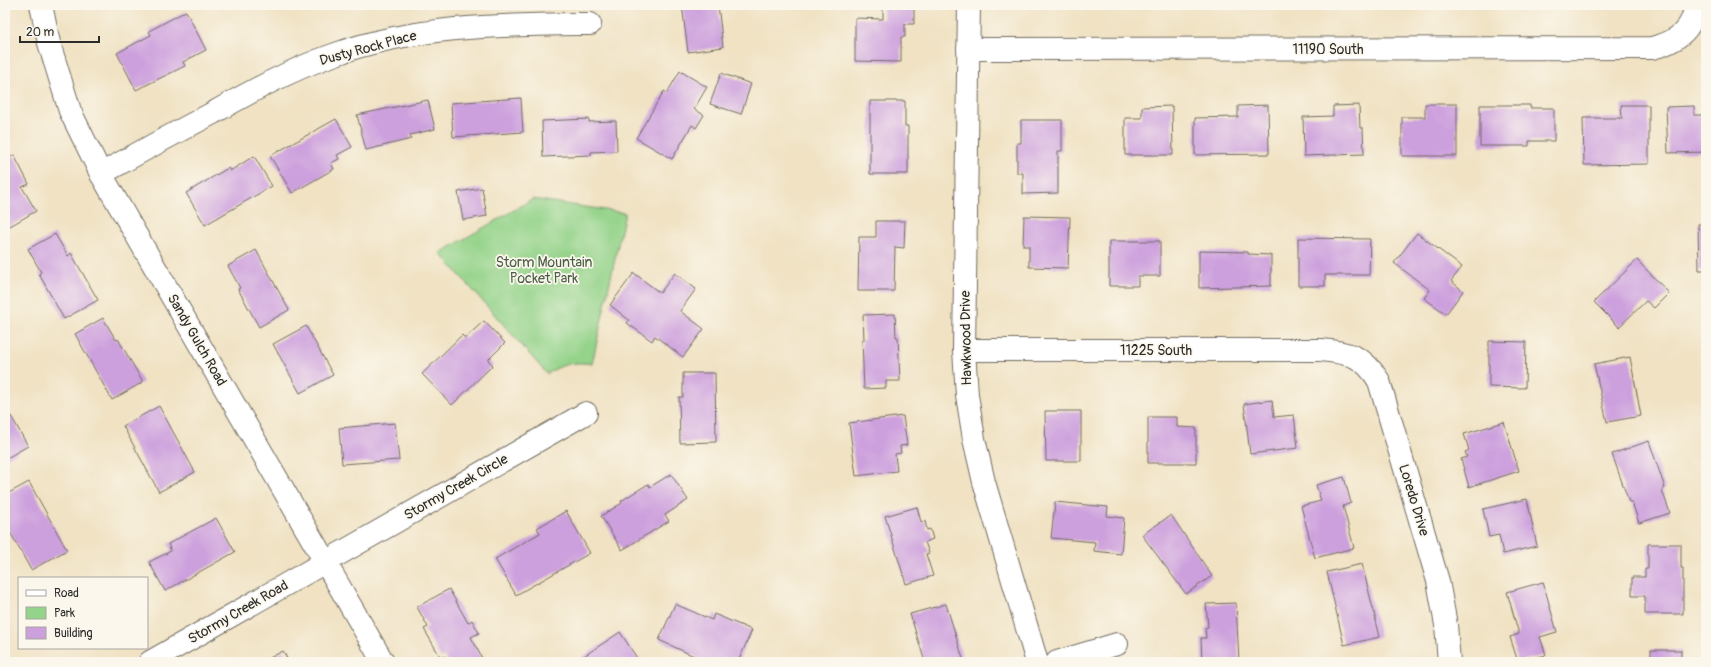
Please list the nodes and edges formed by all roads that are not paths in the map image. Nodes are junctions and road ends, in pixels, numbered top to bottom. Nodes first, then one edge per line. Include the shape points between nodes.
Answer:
1 (40, 5) edge
2 (969, 5) edge
3 (1695, 5) edge
4 (590, 24) dead end
5 (968, 49) junction
6 (101, 174) junction
7 (964, 350) junction
8 (1349, 353) joint
9 (586, 413) dead end
10 (325, 562) junction
11 (1117, 644) dead end
12 (150, 662) edge
13 (383, 662) edge
14 (1037, 662) edge
15 (1057, 662) edge
16 (1449, 662) edge

1 - 6 street, Sandy Gulch Road via 70,111
2 - 5 street, Hawkwood Drive
3 - 5 street, 11190 South via 1691,22 1684,33 1664,46 1652,48
4 - 6 street, Dusty Rock Place via 451,28 392,38 334,54 280,76
5 - 7 street, Hawkwood Drive
6 - 10 street, Sandy Gulch Road
7 - 8 street, 11225 South via 1321,350
7 - 14 street, Hawkwood Drive via 967,395 984,482
8 - 16 street, Loredo Drive via 1371,368 1379,381 1438,581 1446,625
9 - 10 street, Stormy Creek Circle
10 - 12 street, Stormy Creek Road
10 - 13 street, Sandy Gulch Road
11 - 15 street

